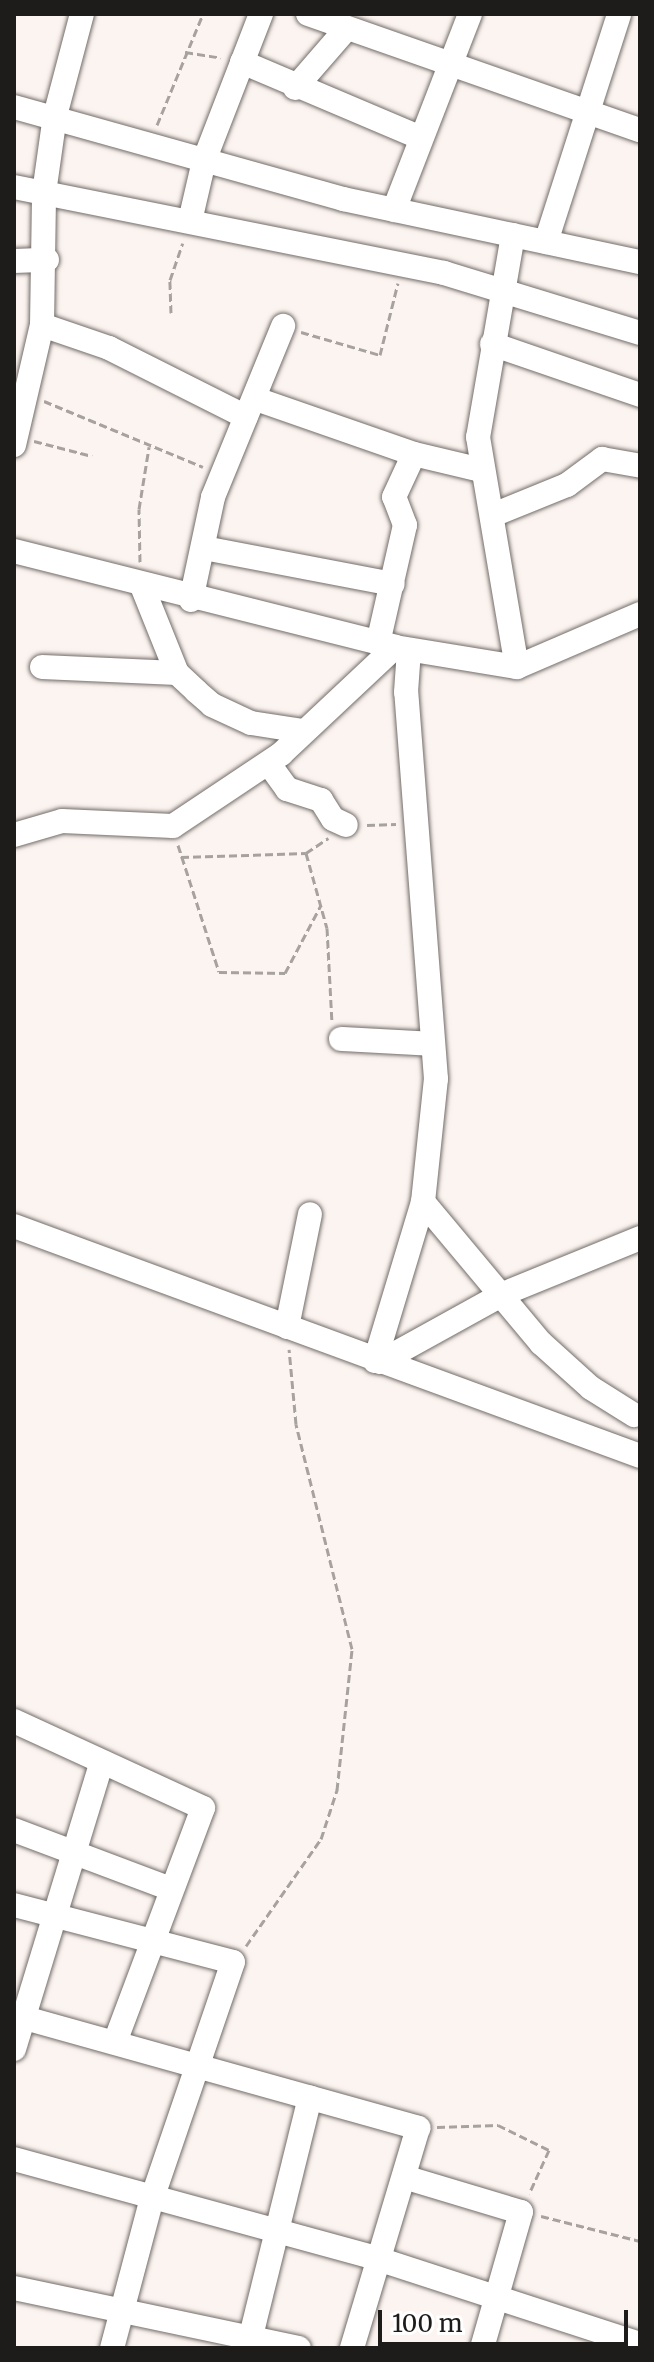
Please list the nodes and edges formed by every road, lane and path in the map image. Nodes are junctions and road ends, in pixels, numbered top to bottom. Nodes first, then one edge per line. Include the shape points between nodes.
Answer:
1 (82, 14) edge
2 (203, 14) edge
3 (261, 14) edge
4 (308, 14) edge
5 (470, 14) edge
6 (619, 14) edge
7 (347, 28) junction
8 (185, 52) junction
9 (242, 62) junction
10 (451, 68) junction
11 (295, 88) junction
12 (14, 107) edge
13 (586, 113) junction
14 (55, 116) junction
15 (640, 130) edge
16 (421, 138) junction
17 (149, 147) junction
18 (204, 161) junction
19 (14, 187) edge
20 (44, 193) junction
21 (394, 210) junction
22 (190, 221) junction
23 (513, 235) junction
24 (546, 242) junction
25 (47, 260) junction
26 (14, 261) edge
27 (640, 262) edge
28 (402, 264) junction
29 (504, 290) junction
30 (171, 313) dead end
31 (42, 325) junction
32 (283, 326) joint
33 (640, 333) edge
34 (492, 344) junction
35 (29, 394) junction
36 (640, 395) edge
37 (251, 408) junction
38 (15, 439) edge
39 (149, 447) junction
40 (414, 454) junction
41 (92, 456) dead end
42 (640, 466) edge
43 (481, 470) junction
44 (221, 474) junction
45 (493, 515) junction
46 (204, 548) junction
47 (14, 551) edge
48 (393, 584) junction
49 (142, 586) junction
50 (191, 600) junction
51 (640, 614) edge
52 (394, 647) junction
53 (42, 667) dead end
54 (517, 667) junction
55 (177, 673) junction
56 (303, 731) junction
57 (269, 764) junction
58 (346, 825) dead end
59 (173, 826) junction
60 (14, 835) edge
61 (181, 857) junction
62 (321, 905) junction
63 (341, 1039) joint
64 (432, 1044) junction
65 (423, 1202) junction
66 (310, 1214) dead end
67 (14, 1226) edge
68 (640, 1238) edge
69 (503, 1294) junction
70 (287, 1327) junction
71 (378, 1361) junction
72 (637, 1408) edge
73 (632, 1454) edge
74 (14, 1721) edge
75 (102, 1762) junction
76 (14, 1830) edge
77 (72, 1848) junction
78 (171, 1889) junction
79 (14, 1905) edge
80 (52, 1915) junction
81 (151, 1939) junction
82 (233, 1962) junction
83 (19, 2016) edge
84 (115, 2042) junction
85 (14, 2049) edge
86 (193, 2067) junction
87 (310, 2098) junction
88 (418, 2128) junction
89 (14, 2159) edge
90 (404, 2177) junction
91 (152, 2198) junction
92 (521, 2212) junction
93 (273, 2233) junction
94 (640, 2241) edge
95 (375, 2258) junction
96 (14, 2288) edge
97 (494, 2295) junction
98 (123, 2310) junction
99 (249, 2342) edge
100 (640, 2344) edge
101 (112, 2348) edge
102 (299, 2348) edge
103 (352, 2348) edge
104 (482, 2348) edge

1 - 14 street
2 - 8 path
3 - 9 street
4 - 7 street
5 - 10 street
6 - 13 street
7 - 10 street
7 - 11 street
8 - 9 path
8 - 17 path
9 - 11 street
9 - 18 street
10 - 13 street
10 - 16 street
11 - 16 street
12 - 14 street
13 - 15 street
13 - 24 street
14 - 17 street
14 - 20 street
16 - 21 street
17 - 18 street
18 - 21 street
18 - 22 street
19 - 20 street
20 - 22 street
20 - 25 street
21 - 23 street
22 - 28 street via 354,259
22 - 30 path via 170,280
23 - 24 street
23 - 29 street
24 - 27 street
25 - 26 street
25 - 31 street
28 - 29 street
28 - 32 path via 380,355
29 - 33 street
29 - 34 street
31 - 35 street
31 - 37 street
32 - 37 street
34 - 36 street
34 - 43 street via 481,401
35 - 38 street
35 - 39 path
37 - 40 street
37 - 44 street
38 - 41 path
39 - 44 path
39 - 49 path via 139,509
40 - 43 street
40 - 48 street via 394,497 405,525
42 - 45 street via 602,459 567,485
43 - 45 street
44 - 46 street
45 - 54 street
46 - 48 street
46 - 50 street
47 - 49 street
48 - 52 street
49 - 50 street
49 - 55 street
50 - 52 street
51 - 54 street
52 - 54 street
52 - 56 street
52 - 64 street via 406,692
53 - 55 street
55 - 56 street via 212,705 236,717
56 - 57 street
57 - 58 street via 287,789 321,800 333,819
57 - 59 street
59 - 60 street via 62,821
59 - 61 path
61 - 62 path via 306,853
61 - 62 path via 219,972 285,973
62 - 63 path via 332,1027
63 - 64 street
64 - 65 street via 436,1079
65 - 69 street
65 - 71 street
66 - 70 street
67 - 70 street
68 - 69 street
69 - 71 street
69 - 72 street via 576,1376
70 - 71 street
70 - 82 path via 296,1424 352,1649 337,1790 321,1839
71 - 73 street
72 - 73 street
74 - 75 street
75 - 77 street
75 - 78 street via 201,1804 203,1817
76 - 77 street
77 - 78 street
77 - 80 street
78 - 81 street
79 - 80 street
80 - 81 street
80 - 83 street
81 - 82 street
81 - 84 street
82 - 86 street
83 - 84 street
83 - 85 street
84 - 86 street
86 - 87 street
86 - 91 street
87 - 88 street
87 - 93 street
88 - 90 street
88 - 92 path via 498,2125 549,2150
89 - 91 street
90 - 92 street
90 - 95 street
91 - 93 street
91 - 98 street
92 - 94 path
92 - 97 street
93 - 95 street
93 - 99 street
95 - 97 street
95 - 103 street
96 - 98 street
97 - 100 street
97 - 104 street
98 - 99 street
98 - 101 street
99 - 102 street

